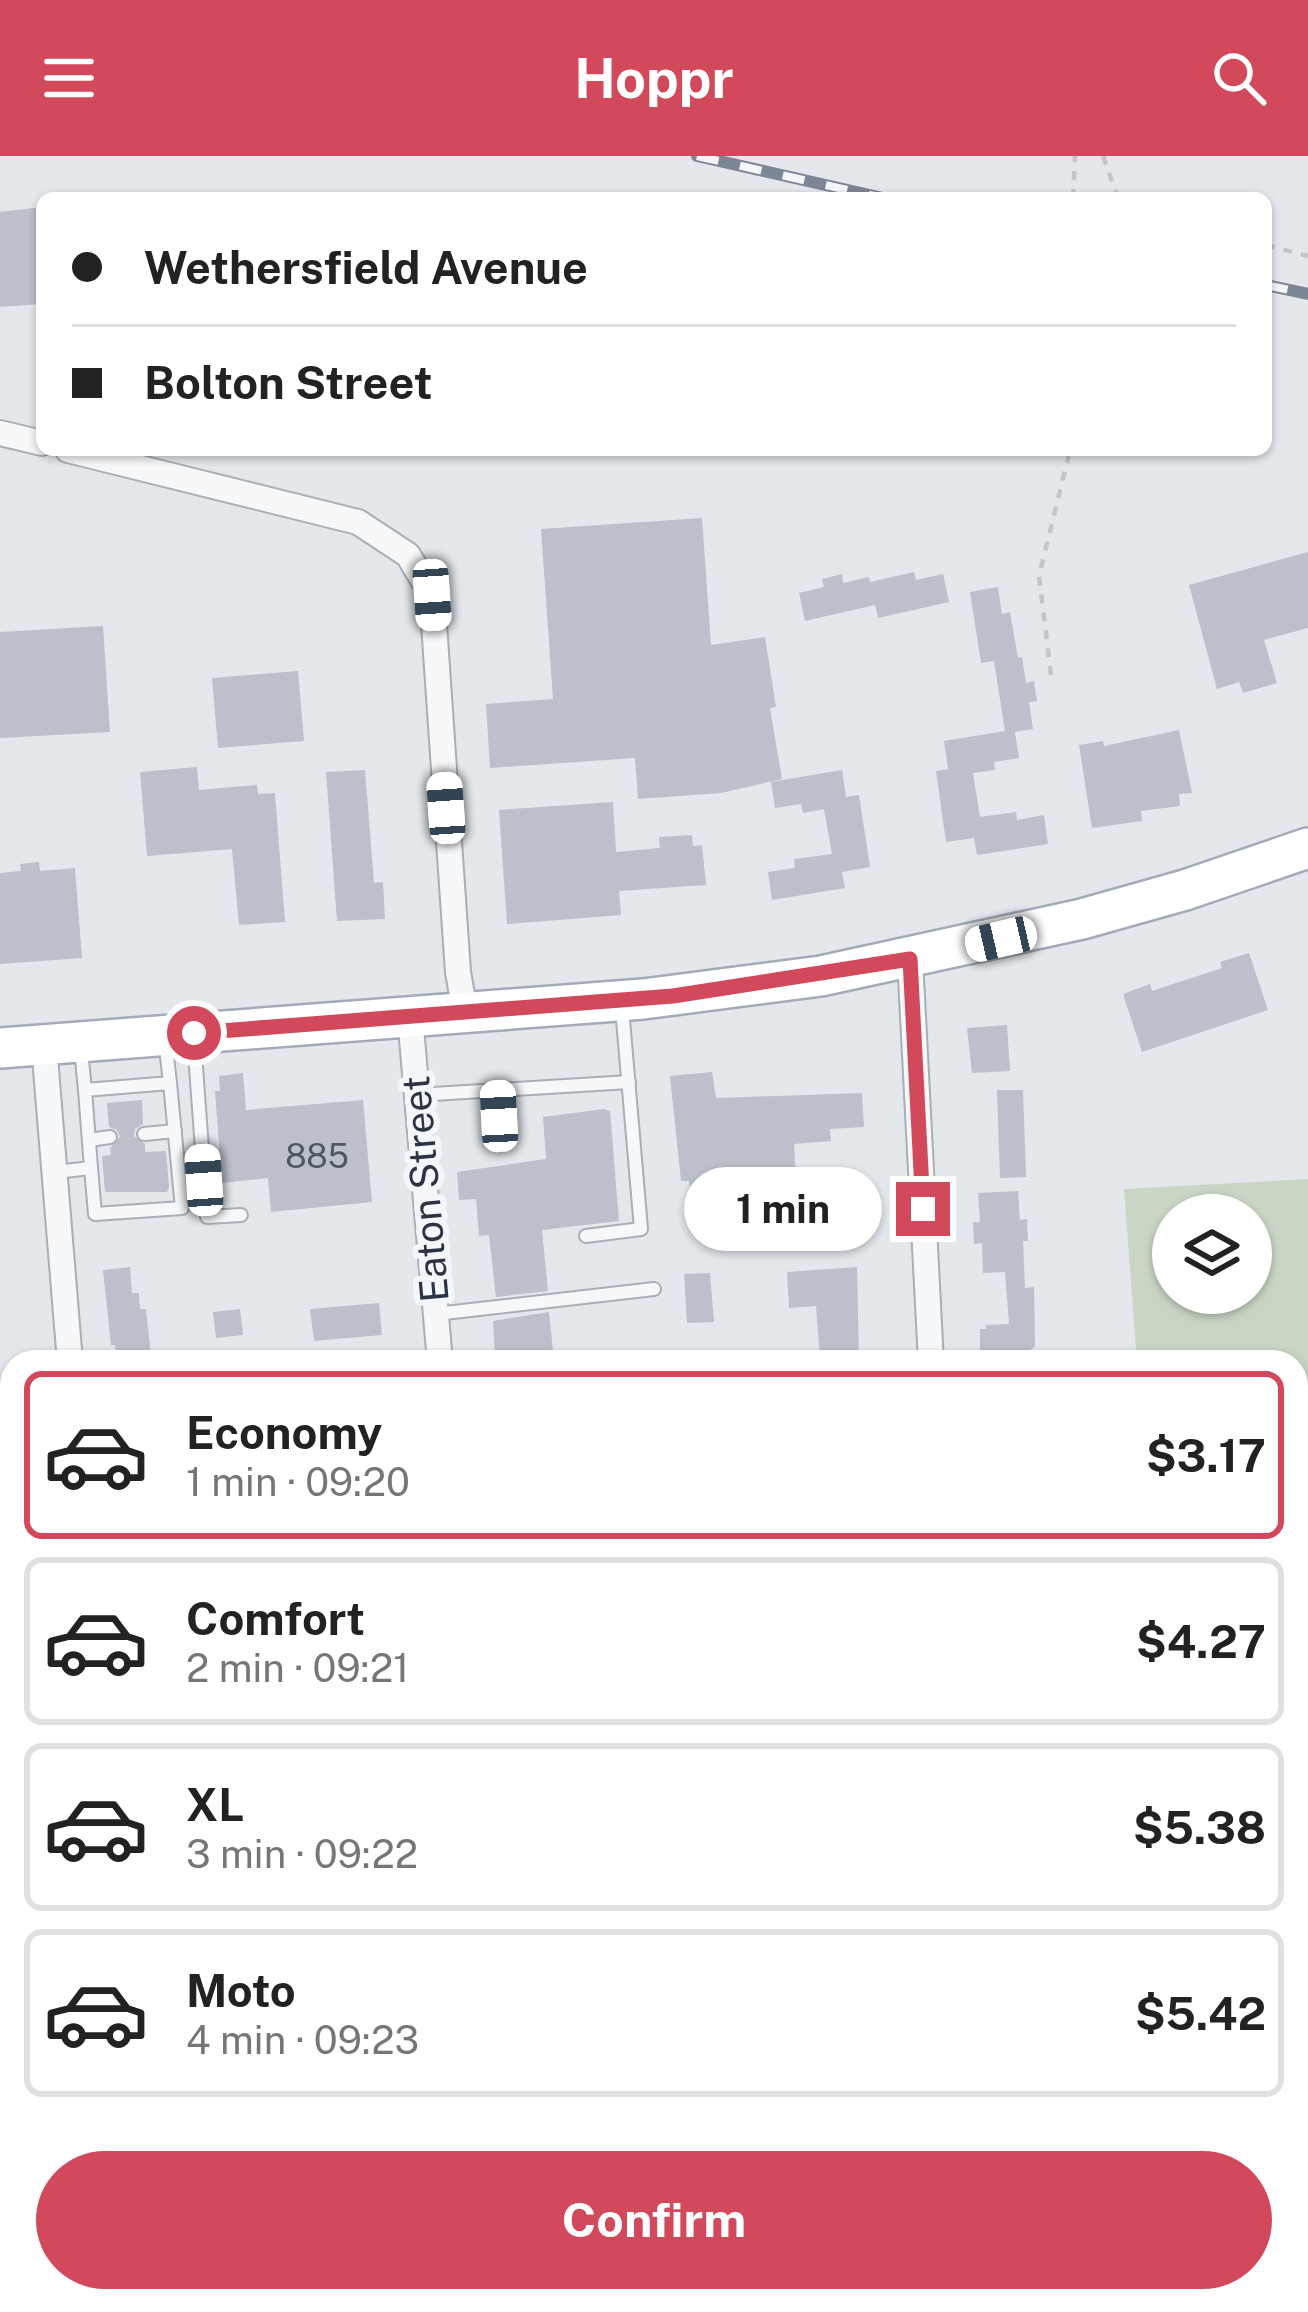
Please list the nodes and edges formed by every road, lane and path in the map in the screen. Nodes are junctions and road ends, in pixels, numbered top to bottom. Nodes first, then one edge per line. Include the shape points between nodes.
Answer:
1 (1076, 156) edge
2 (1102, 156) edge
3 (1073, 192) edge
4 (1116, 192) edge
5 (1272, 247) edge
6 (1308, 256) edge
7 (0, 433) edge
8 (36, 442) edge
9 (92, 456) edge
10 (1069, 456) edge
11 (1051, 675) dead end
12 (1308, 848) edge
13 (910, 959) junction
14 (622, 1000) junction
15 (465, 1012) junction
16 (410, 1016) junction
17 (179, 1034) junction
18 (62, 1043) junction
19 (0, 1048) edge
20 (629, 1082) junction
21 (170, 1083) junction
22 (498, 1089) junction
23 (85, 1090) junction
24 (417, 1095) junction
25 (175, 1131) junction
26 (144, 1134) dead end
27 (110, 1137) dead end
28 (88, 1140) junction
29 (501, 1144) dead end
30 (92, 1168) junction
31 (55, 1172) junction
32 (241, 1215) dead end
33 (586, 1236) dead end
34 (653, 1289) dead end
35 (436, 1314) junction
36 (69, 1350) edge
37 (439, 1350) edge
38 (931, 1350) edge
39 (1308, 1808) edge
40 (1308, 1840) edge

1 - 3 path
2 - 4 path
5 - 6 path
7 - 8 street
9 - 15 street via 358,522 408,555 432,595
10 - 11 path via 1039,576
12 - 13 main road via 1117,910
13 - 14 main road
13 - 38 street
14 - 15 main road
14 - 20 lane
15 - 16 main road
16 - 17 main road
16 - 24 street, Eaton Street
17 - 18 main road
17 - 21 lane
17 - 32 lane via 207,1217
18 - 19 main road
18 - 23 lane
18 - 31 street
20 - 22 lane
20 - 33 lane via 641,1229
21 - 23 lane
21 - 25 lane
22 - 24 lane
22 - 29 lane
23 - 28 lane
24 - 35 street, Eaton Street
25 - 26 lane
25 - 30 lane via 182,1208 95,1214
27 - 28 lane
28 - 30 lane
30 - 31 lane
31 - 36 street
34 - 35 lane
35 - 37 street, Eaton Street
39 - 40 path

